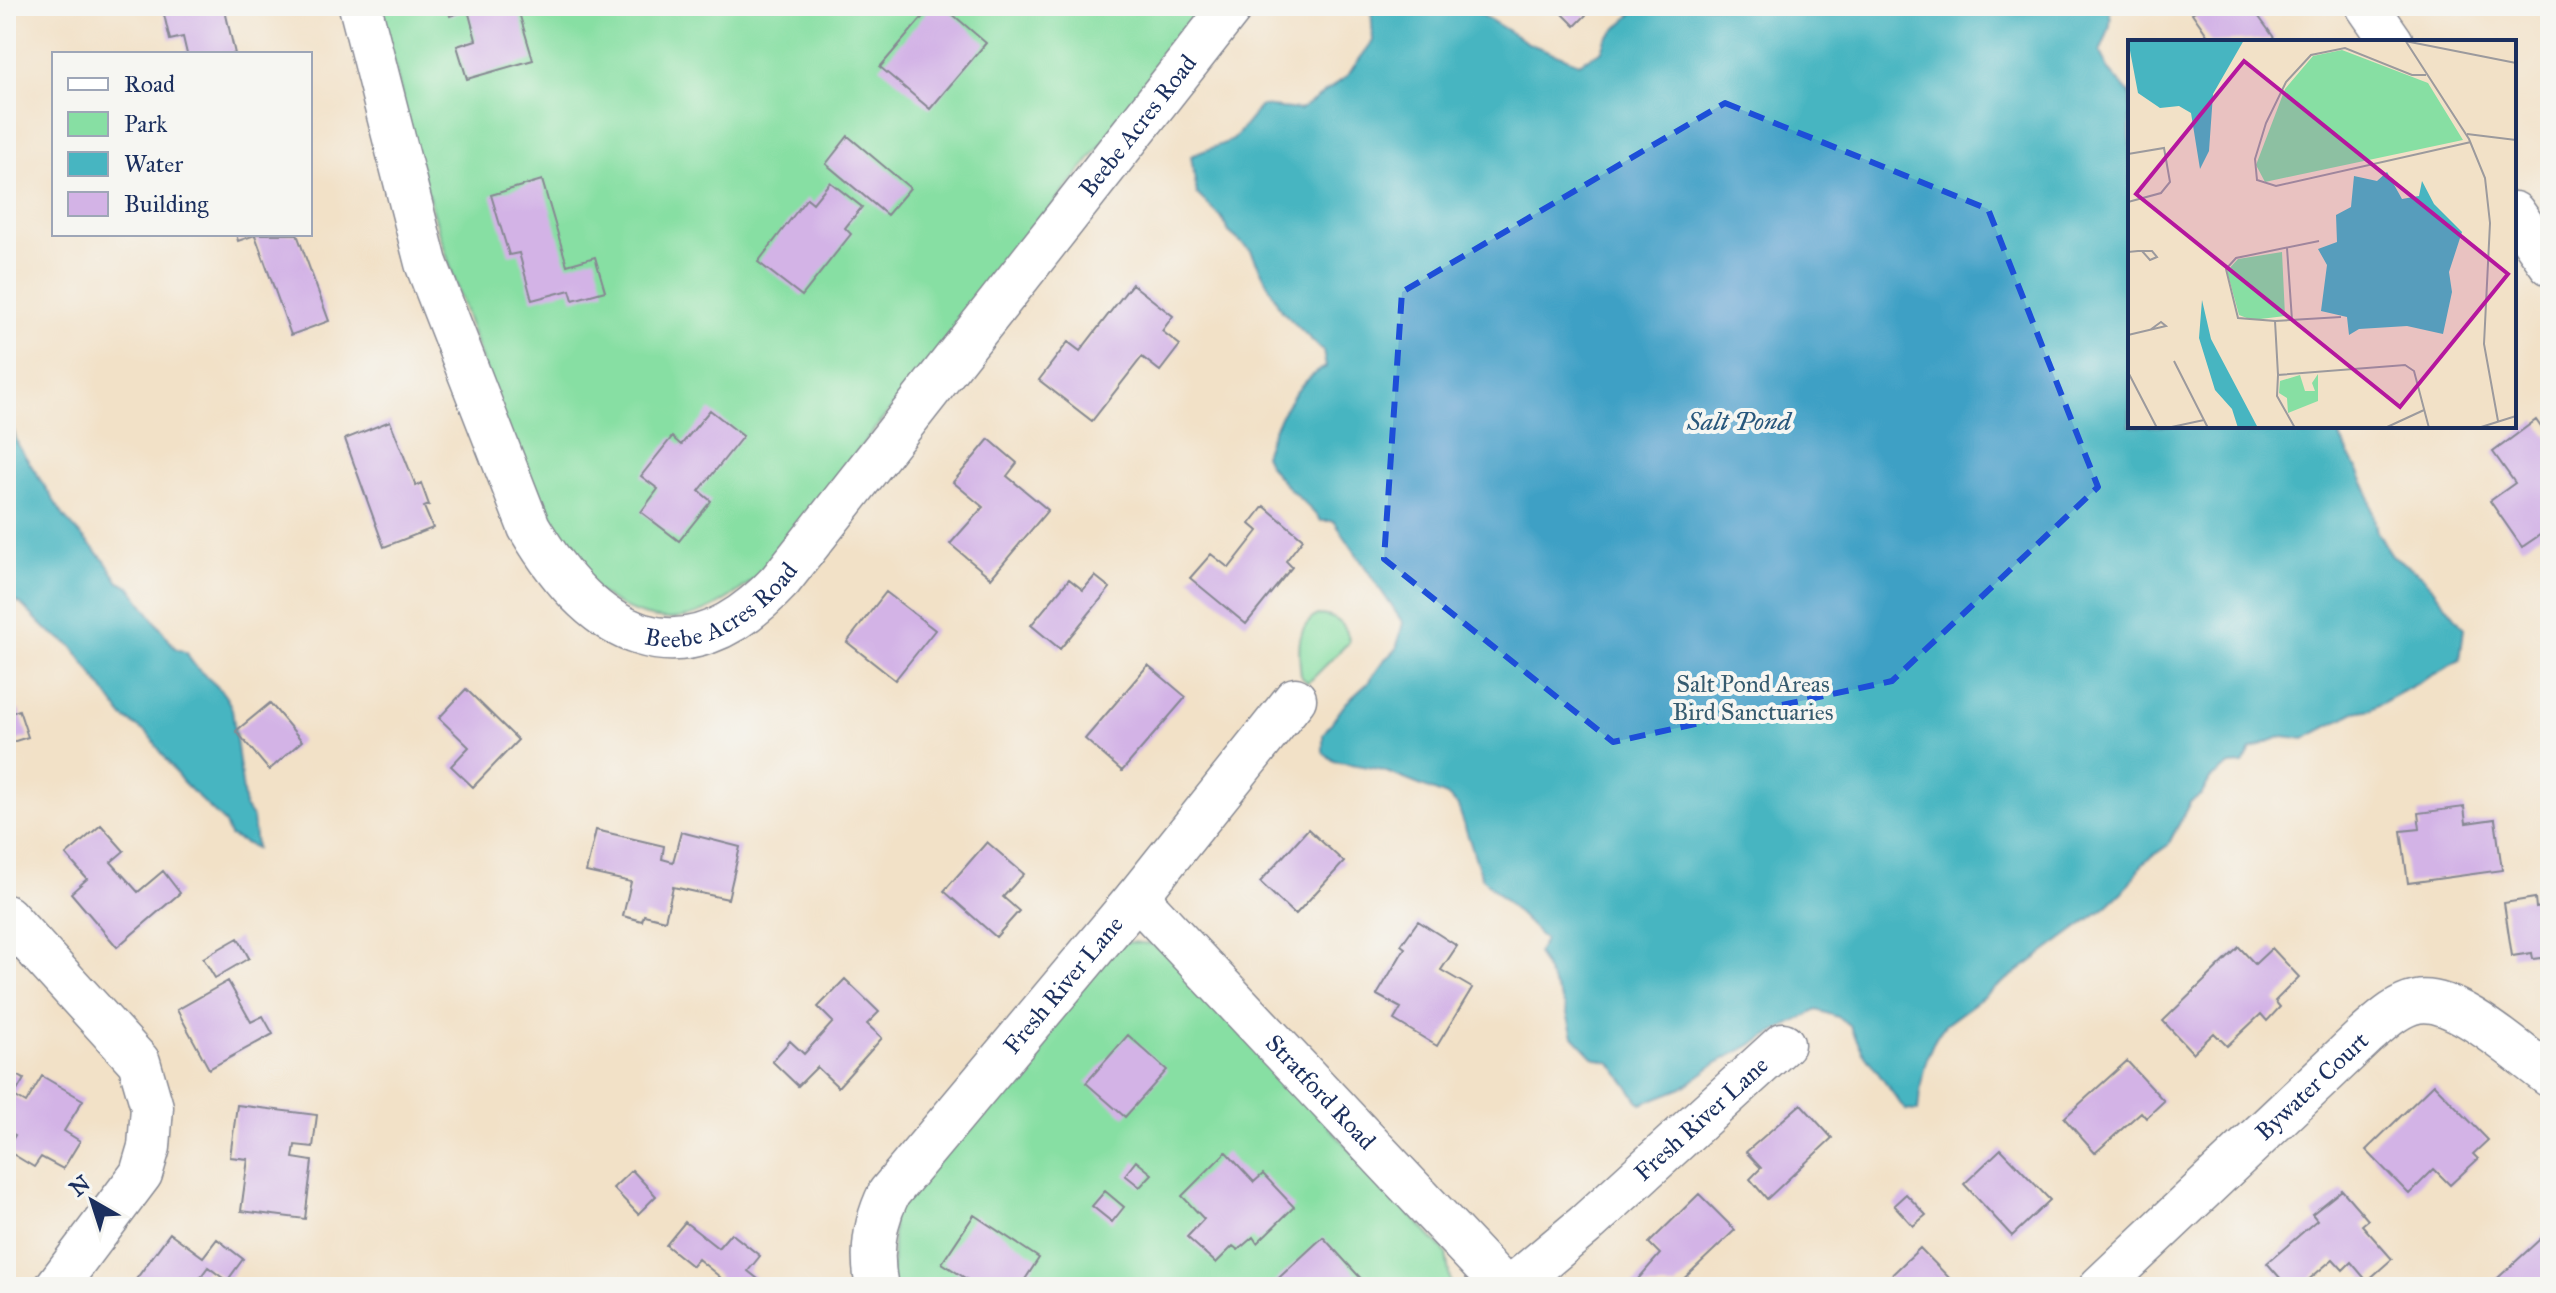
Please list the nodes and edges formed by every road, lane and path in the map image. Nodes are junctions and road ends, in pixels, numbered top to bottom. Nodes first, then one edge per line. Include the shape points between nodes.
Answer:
1 (360, 6) edge
2 (1232, 6) edge
3 (2367, 6) edge
4 (2391, 40) edge
5 (2516, 216) edge
6 (2550, 264) edge
7 (1295, 699) dead end
8 (1137, 897) junction
9 (6, 916) edge
10 (1783, 1044) dead end
11 (2550, 1076) edge
12 (56, 1287) edge
13 (877, 1287) edge
14 (1504, 1287) edge
15 (1511, 1287) edge
16 (2100, 1287) edge

1 - 2 street, Beebe Acres Road via 426,263 529,527 551,564 582,598 641,636 674,641 729,626 780,581
3 - 4 street
5 - 6 street
7 - 8 street, Fresh River Lane
8 - 13 street, Fresh River Lane via 889,1193 874,1236
8 - 14 street, Stratford Road
9 - 12 street via 139,1062 152,1107 141,1174
10 - 15 street, Fresh River Lane
11 - 16 street, Bywater Court via 2444,1003 2406,1005 2366,1035

